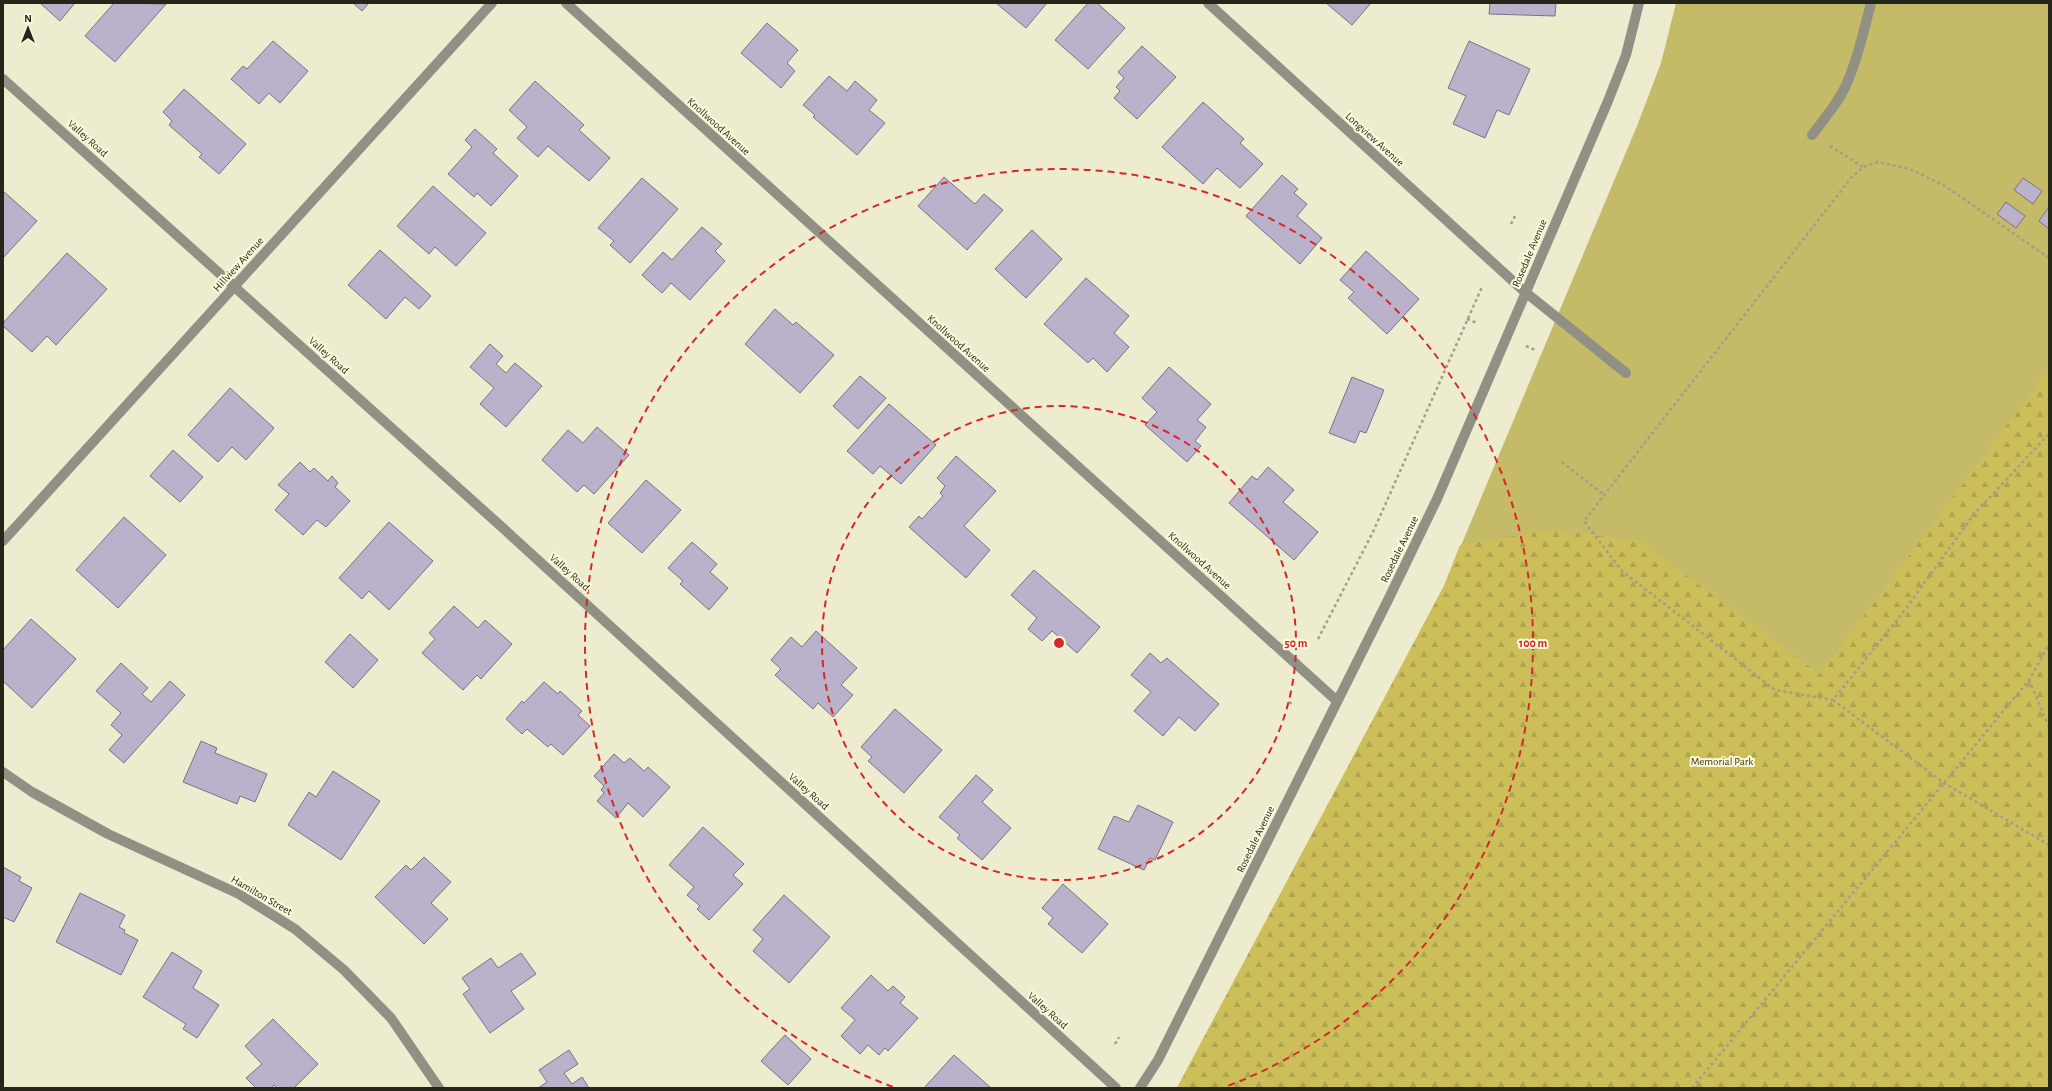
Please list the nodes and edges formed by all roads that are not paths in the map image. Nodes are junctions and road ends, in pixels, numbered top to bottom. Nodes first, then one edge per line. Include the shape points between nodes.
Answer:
1 (492, 3) edge
2 (566, 3) edge
3 (1208, 3) edge
4 (1639, 3) edge
5 (1871, 3) edge
6 (3, 78) edge
7 (1812, 135) road end
8 (235, 286) junction
9 (1526, 292) junction
10 (1626, 373) dead end
11 (3, 541) edge
12 (1337, 701) junction
13 (3, 772) edge
14 (439, 1088) edge
15 (1116, 1088) edge
16 (1140, 1088) edge

1 - 8 street, Hillview Avenue
2 - 12 street, Knollwood Avenue
3 - 9 street, Longview Avenue
4 - 9 street, Rosedale Avenue via 1626,54 1608,101
5 - 7 street via 1863,36 1846,84
6 - 8 street, Valley Road
8 - 11 street, Hillview Avenue
8 - 15 street, Valley Road via 504,528
9 - 10 street, Longview Avenue
9 - 12 street, Rosedale Avenue via 1437,498
12 - 16 street, Rosedale Avenue via 1158,1060
13 - 14 street, Hamilton Street via 32,792 108,834 240,894 295,929 344,970 391,1018

